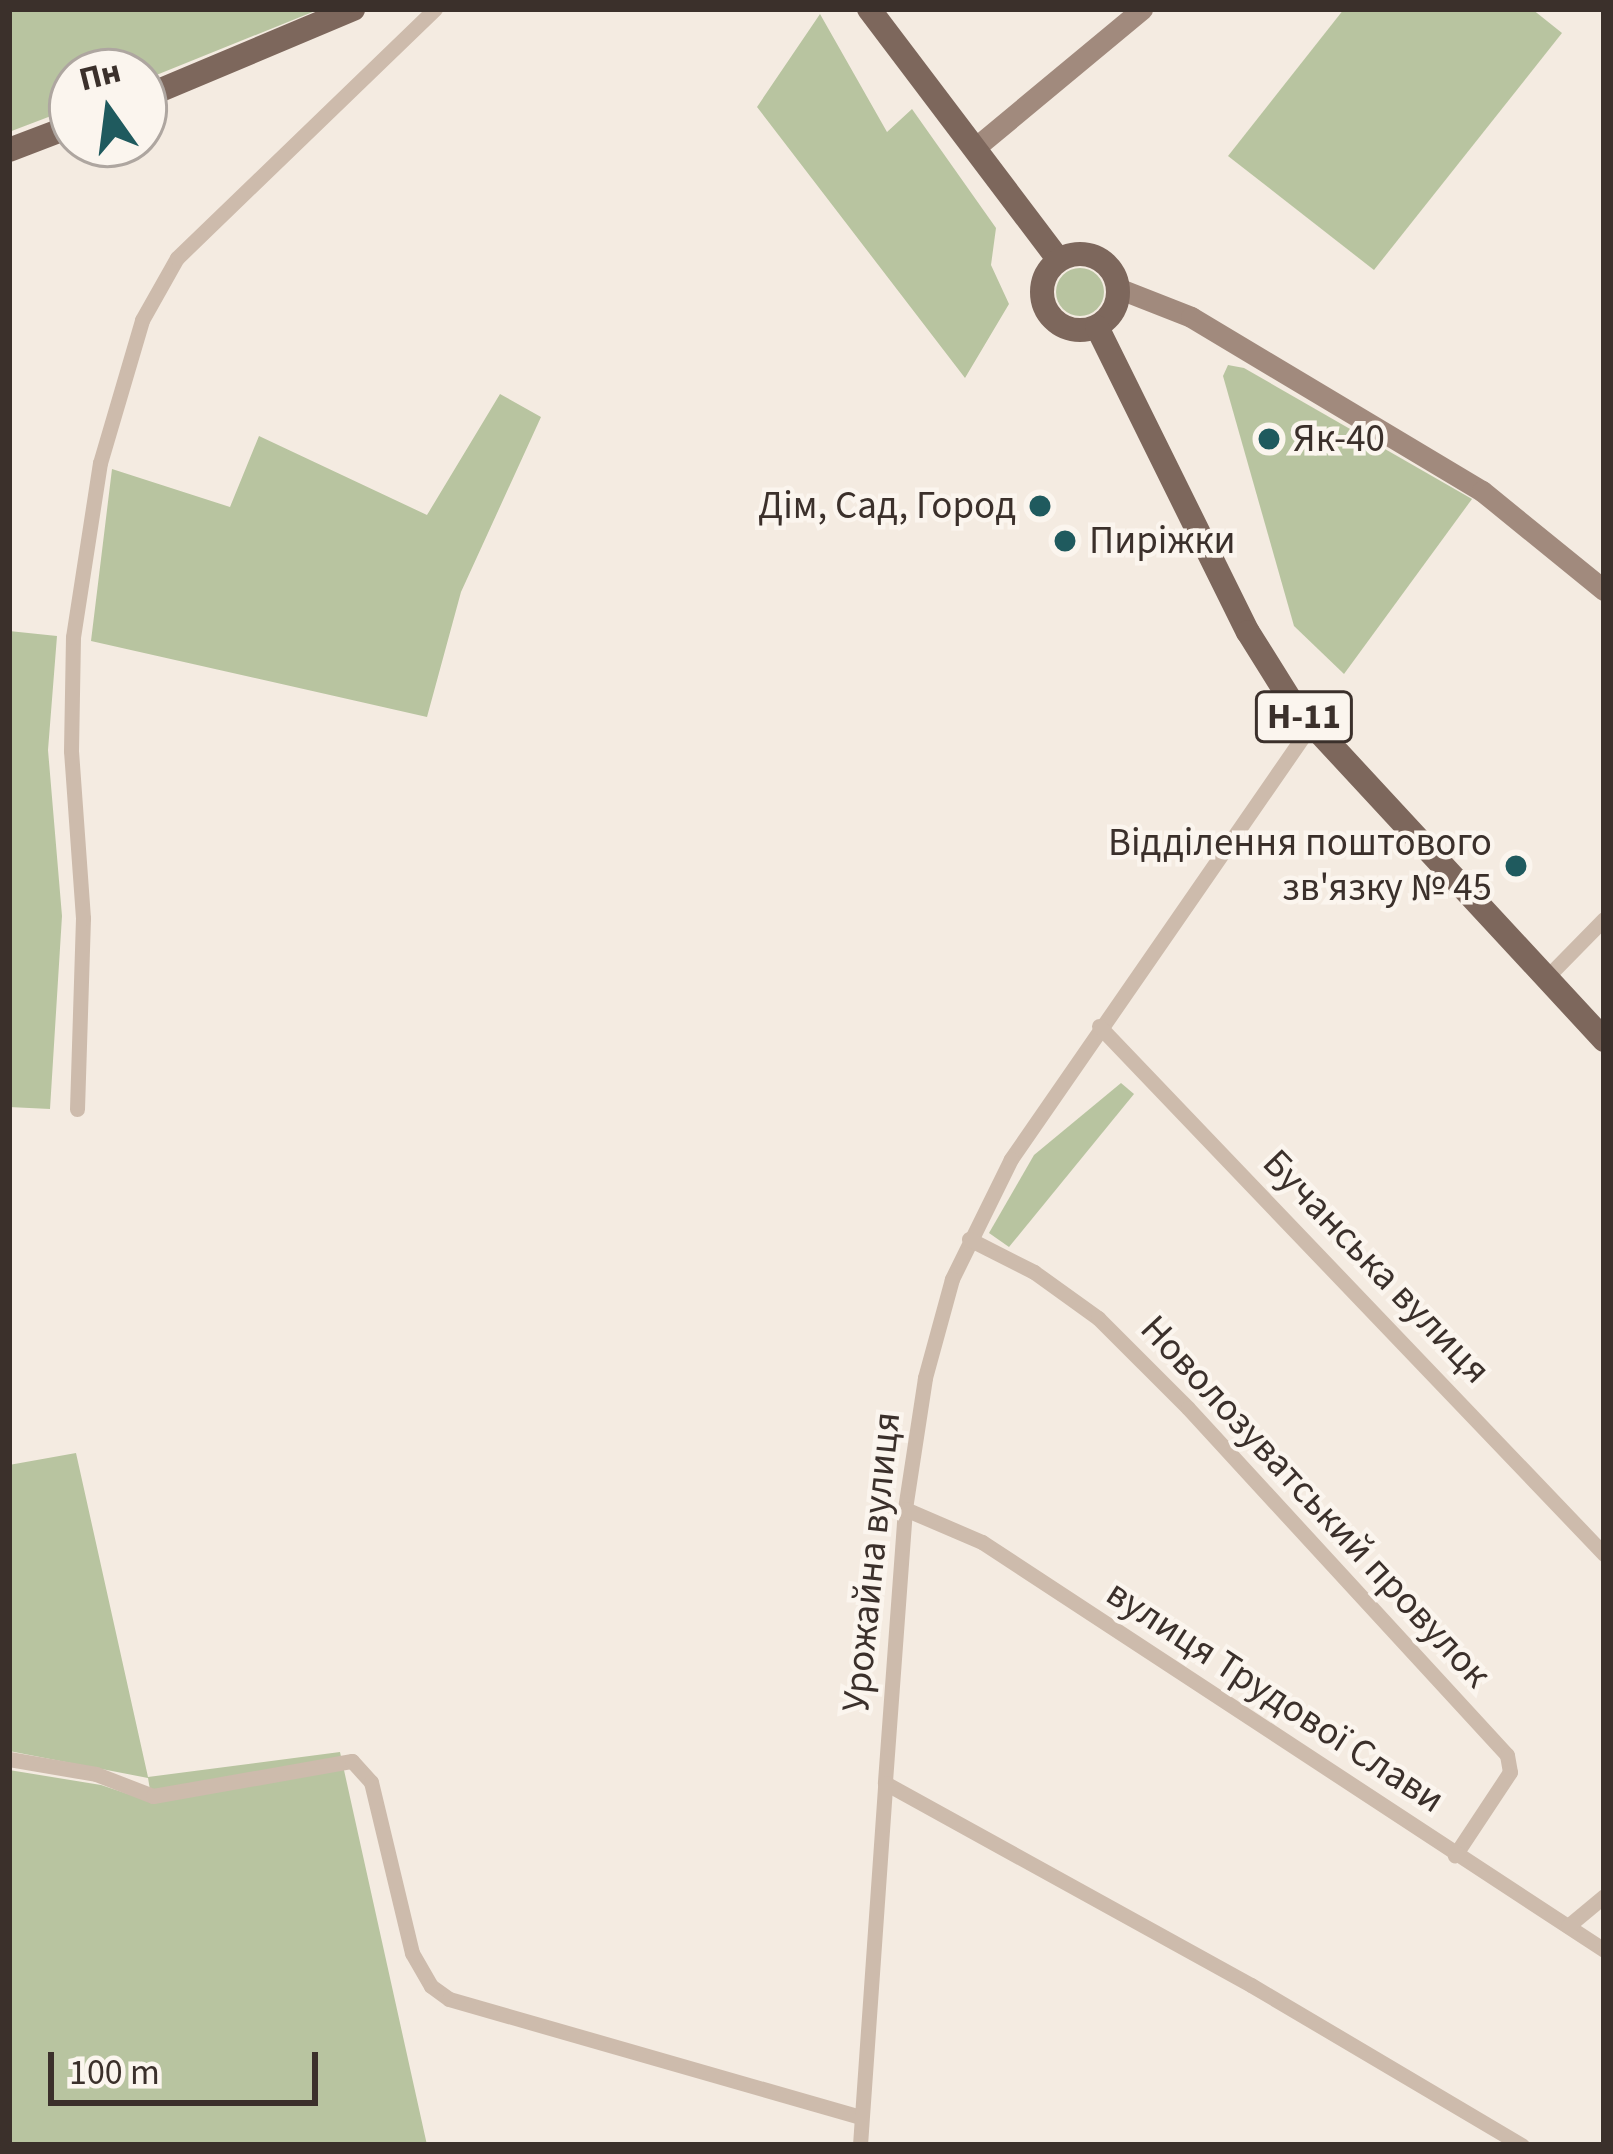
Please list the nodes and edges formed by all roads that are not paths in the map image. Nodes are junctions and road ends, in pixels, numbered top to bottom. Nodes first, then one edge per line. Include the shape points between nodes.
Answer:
1 (353, 9) edge
2 (435, 9) edge
3 (869, 9) edge
4 (1142, 9) edge
5 (168, 87) edge
6 (48, 135) edge
7 (976, 147) junction
8 (9, 150) edge
9 (1058, 259) junction
10 (1120, 289) junction
11 (1097, 327) junction
12 (1604, 590) edge
13 (1311, 725) junction
14 (1604, 920) edge
15 (1546, 980) junction
16 (1100, 1026) junction
17 (1604, 1040) edge
18 (77, 1108) dead end
19 (969, 1239) junction
20 (904, 1509) junction
21 (1604, 1555) edge
22 (9, 1759) edge
23 (884, 1784) junction
24 (1455, 1855) junction
25 (1604, 1896) edge
26 (1568, 1926) junction
27 (1604, 1950) edge
28 (860, 2117) junction
29 (860, 2145) edge
30 (1522, 2145) edge

1 - 5 main road
2 - 18 street via 177,258 142,320 100,463 73,637 71,751 83,918
3 - 7 main road
4 - 7 main road
6 - 8 main road
7 - 9 main road
9 - 10 main road via 1099,258
9 - 11 main road via 1045,274 1046,311 1078,331
10 - 11 main road via 1113,313
10 - 12 main road via 1191,317 1482,491
11 - 13 main road, Н-11 via 1248,632
13 - 15 main road, Н-11
13 - 16 street, Урожайна вулиця
14 - 15 street
15 - 17 main road, Н-11
16 - 19 street, Урожайна вулиця via 1011,1159
16 - 21 street, Бучанська вулиця
19 - 20 street, Урожайна вулиця via 936,1325
19 - 24 street, Новолозуватський провулок via 1098,1318 1508,1755 1510,1772
20 - 23 street, Урожайна вулиця
20 - 24 street, вулиця Трудової Слави via 982,1542
22 - 28 street via 96,1774 153,1796 338,1760 362,1766 412,1953 431,1986 471,2009
23 - 28 street, Урожайна вулиця
23 - 30 street
24 - 26 street, вулиця Трудової Слави
25 - 26 street
26 - 27 street, вулиця Трудової Слави
28 - 29 street, Урожайна вулиця

